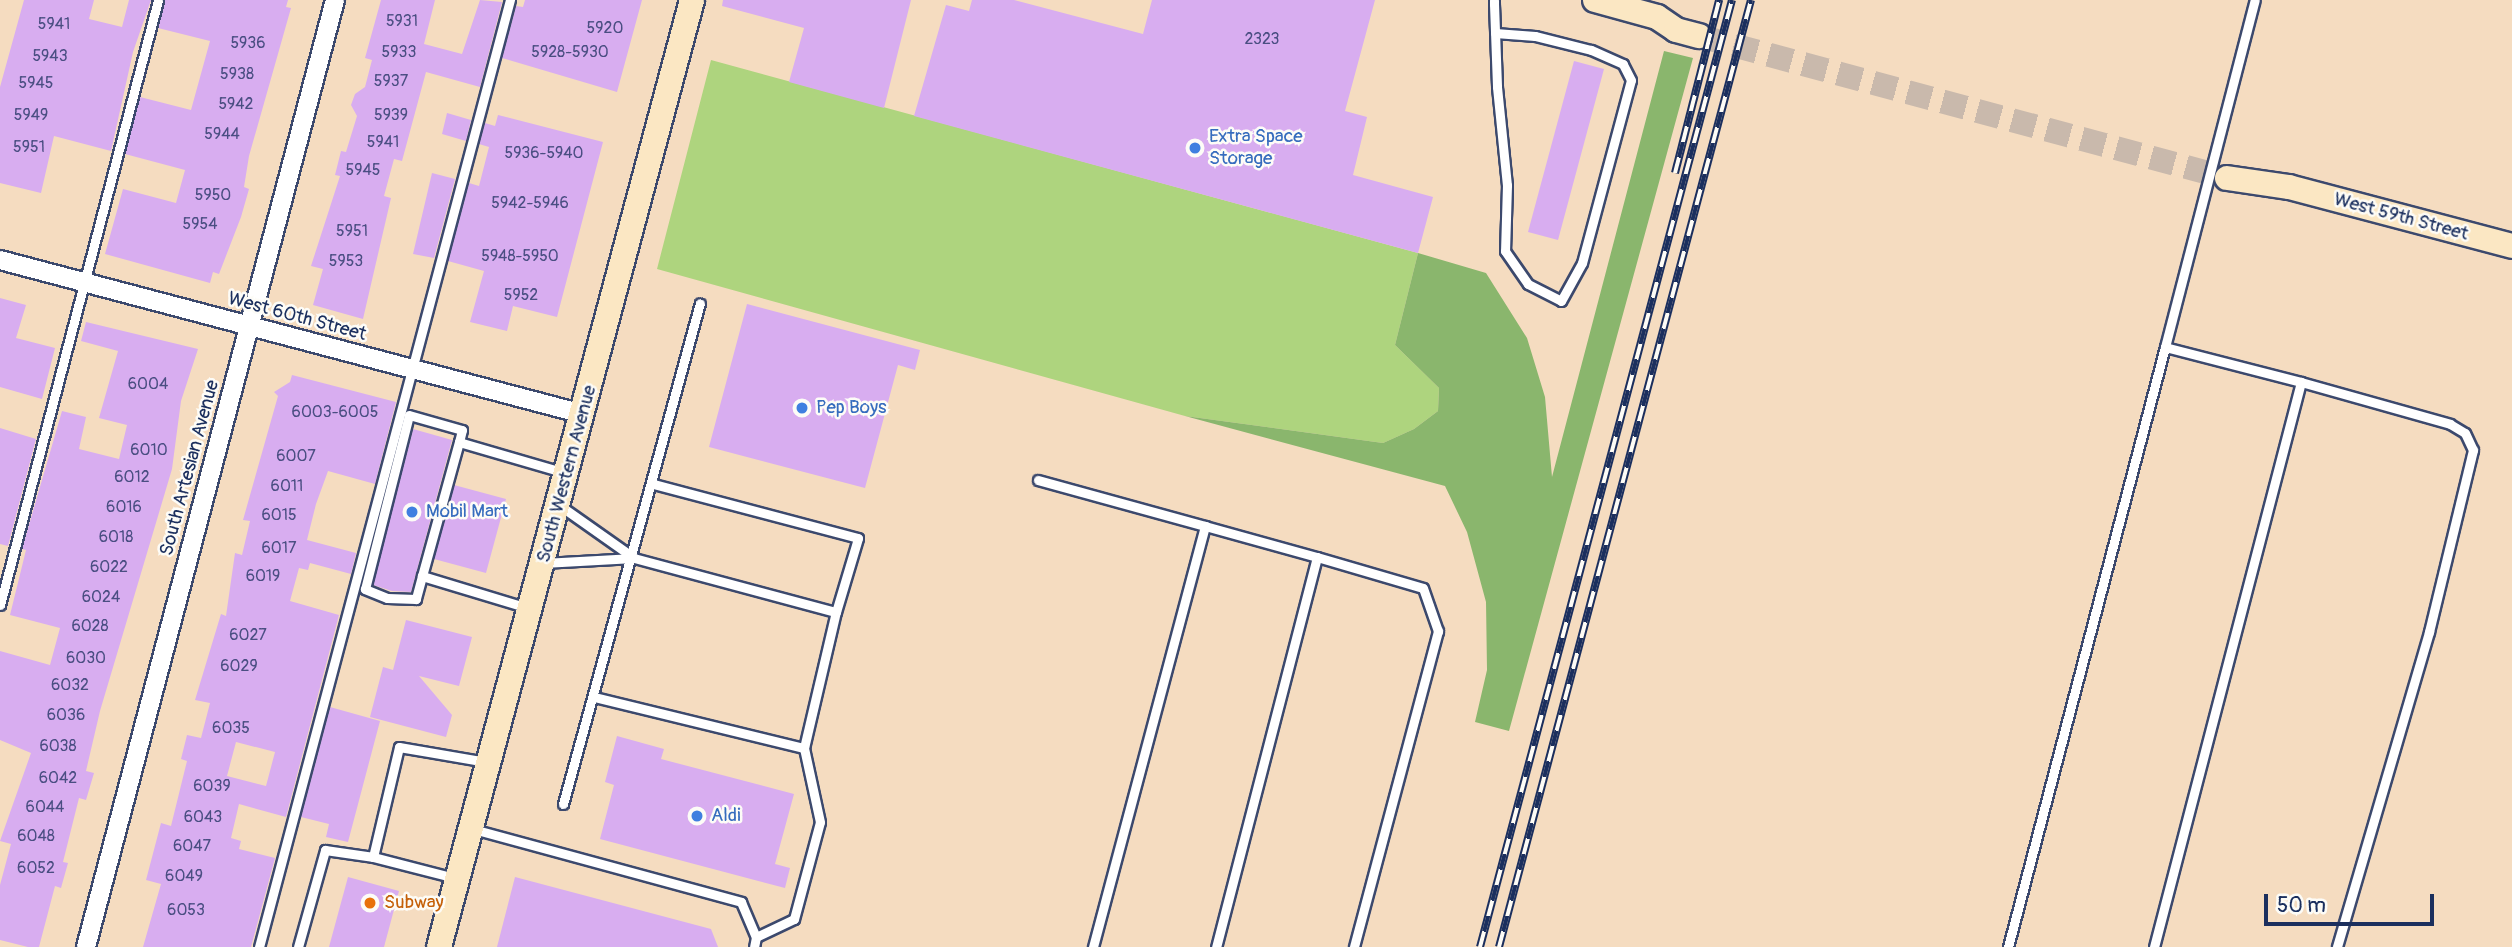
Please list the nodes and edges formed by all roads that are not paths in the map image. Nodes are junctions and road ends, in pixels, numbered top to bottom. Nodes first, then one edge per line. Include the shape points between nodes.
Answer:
1 (158, 0) edge
2 (335, 0) edge
3 (510, 0) edge
4 (692, 0) edge
5 (1494, 0) edge
6 (1595, 0) edge
7 (2255, 0) edge
8 (1700, 28) tunnel mouth
9 (1495, 33) junction
10 (2229, 171) tunnel mouth
11 (2512, 246) edge
12 (0, 260) edge
13 (85, 282) junction
14 (700, 303) dead end
15 (250, 326) junction
16 (2165, 347) junction
17 (413, 369) junction
18 (2301, 382) junction
19 (583, 414) junction
20 (458, 442) junction
21 (567, 474) junction
22 (1038, 480) dead end
23 (653, 484) junction
24 (559, 505) junction
25 (1205, 526) junction
26 (1317, 557) junction
27 (634, 558) junction
28 (543, 563) junction
29 (422, 576) junction
30 (0, 605) edge
31 (530, 609) junction
32 (836, 612) junction
33 (594, 696) junction
34 (804, 748) junction
35 (489, 762) junction
36 (563, 804) dead end
37 (471, 829) junction
38 (373, 857) junction
39 (458, 879) junction
40 (755, 942) edge
41 (86, 947) edge
42 (260, 947) edge
43 (298, 947) edge
44 (439, 947) edge
45 (1093, 947) edge
46 (1216, 947) edge
47 (1354, 947) edge
48 (2008, 947) edge
49 (2154, 947) edge
50 (2336, 947) edge

1 - 13 lane
2 - 15 street, South Artesian Avenue
3 - 17 lane
4 - 19 main road, South Western Avenue
5 - 9 lane
6 - 8 main road via 1657,17 1676,30
7 - 16 lane
9 - 9 lane via 1507,185 1505,251 1528,284 1561,300 1582,263 1632,80 1623,64 1591,50 1535,36
10 - 11 main road, West 59th Street
12 - 13 street, West 60th Street
13 - 15 street, West 60th Street
13 - 30 lane
14 - 23 lane
15 - 17 street, West 60th Street
15 - 41 street, South Artesian Avenue
16 - 18 lane
16 - 48 lane
17 - 19 street, West 60th Street
17 - 42 lane
18 - 49 lane
18 - 50 lane via 2450,424 2465,433 2473,450 2429,632
19 - 21 main road, South Western Avenue
20 - 21 lane
20 - 29 lane
20 - 29 lane via 462,430 409,415 365,589 387,598 416,599
21 - 24 main road, South Western Avenue
22 - 25 lane
23 - 27 lane
23 - 32 lane via 858,538
24 - 27 lane
24 - 28 main road, South Western Avenue
25 - 26 lane
25 - 45 lane
26 - 46 lane
26 - 47 lane via 1423,588 1438,631
27 - 28 lane
27 - 32 lane
27 - 33 lane
28 - 31 main road, South Western Avenue
29 - 31 lane
31 - 35 main road, South Western Avenue
32 - 34 lane
33 - 34 lane
33 - 36 lane
34 - 40 lane via 820,822 794,919
35 - 37 main road, South Western Avenue
35 - 38 lane via 399,747
37 - 39 main road, South Western Avenue
37 - 40 lane via 741,902
38 - 39 lane
38 - 43 lane via 325,850
39 - 44 main road, South Western Avenue

